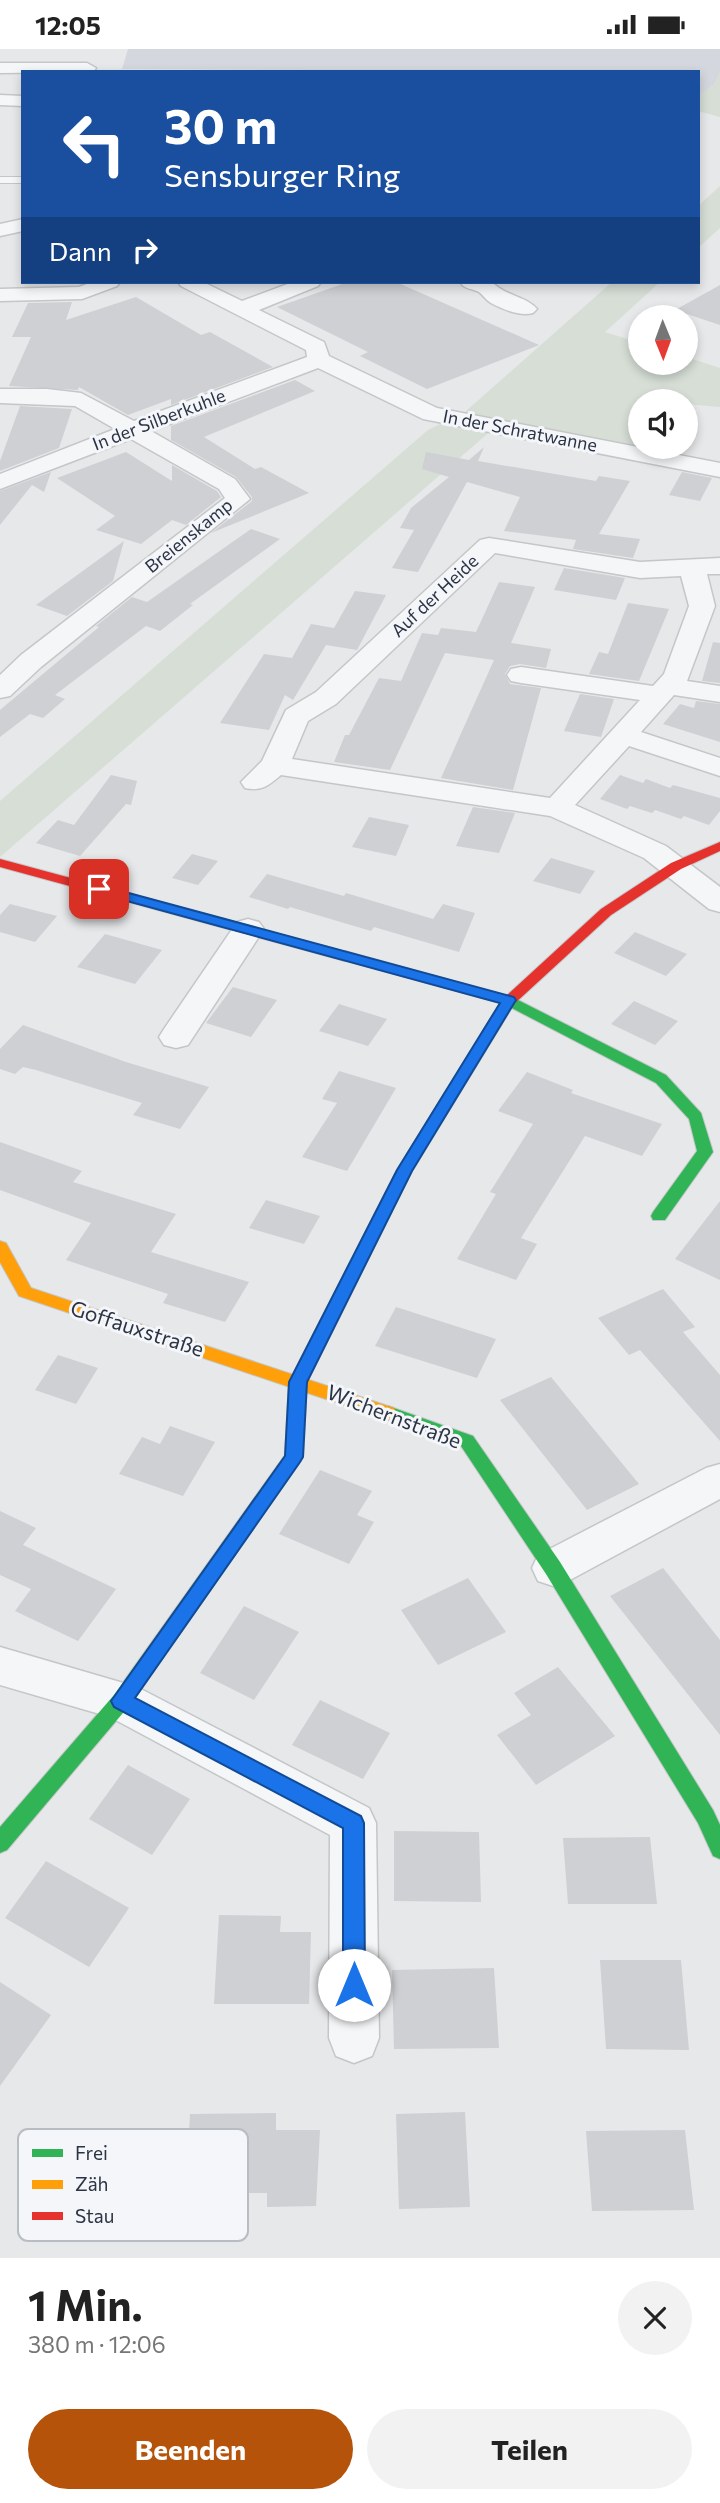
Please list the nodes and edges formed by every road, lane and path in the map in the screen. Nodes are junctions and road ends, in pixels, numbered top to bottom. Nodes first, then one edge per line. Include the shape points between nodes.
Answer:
1 (103, 60) dead end
2 (0, 68) edge
3 (86, 70) edge
4 (0, 100) edge
5 (21, 101) edge
6 (0, 180) edge
7 (21, 180) edge
8 (21, 225) edge
9 (0, 230) edge
10 (105, 284) edge
11 (192, 284) edge
12 (306, 284) edge
13 (487, 284) edge
14 (0, 295) edge
15 (244, 308) junction
16 (526, 309) dead end
17 (319, 360) junction
18 (0, 396) edge
19 (133, 430) junction
20 (720, 470) edge
21 (0, 482) edge
22 (720, 566) edge
23 (692, 567) junction
24 (708, 630) edge
25 (521, 675) dead end
26 (0, 690) edge
27 (663, 690) junction
28 (720, 694) edge
29 (622, 735) junction
30 (720, 767) edge
31 (557, 809) junction
32 (720, 846) edge
33 (0, 863) edge
34 (676, 866) junction
35 (720, 902) edge
36 (248, 929) junction
37 (509, 1000) junction
38 (176, 1037) dead end
39 (659, 1216) dead end
40 (0, 1247) edge
41 (298, 1382) junction
42 (720, 1480) edge
43 (553, 1568) junction
44 (0, 1666) edge
45 (121, 1701) junction
46 (0, 1843) edge
47 (720, 1849) edge
48 (354, 2038) dead end

1 - 3 street
2 - 3 street
4 - 5 street
6 - 7 lane
8 - 9 street
10 - 14 street via 82,293
11 - 15 street, In der Schratwanne
12 - 15 street
13 - 16 street via 497,298
15 - 17 street, In der Schratwanne via 316,347
17 - 19 street, In der Silberkuhle
17 - 20 street, In der Schratwanne via 432,414
18 - 19 street, Breienskamp via 81,400
19 - 21 street, In der Silberkuhle
19 - 26 street, Breienskamp via 227,484 238,499
22 - 23 street, Auf der Heide
23 - 24 street
23 - 31 street, Auf der Heide via 640,570 489,545 326,698 296,716 265,774
24 - 27 street
25 - 27 street
27 - 28 street
27 - 29 street
29 - 30 street
29 - 31 street
31 - 34 street, Auf der Heide via 655,852
32 - 34 street
33 - 36 street
34 - 35 street
34 - 37 street via 607,912
36 - 37 street
36 - 38 street
37 - 39 street via 661,1079 696,1117 705,1152
37 - 41 street via 405,1170
40 - 41 street, Goffauxstraße via 25,1292
41 - 43 street, Wichernstraße via 467,1441
41 - 45 street via 294,1457
42 - 43 street
43 - 47 street, Wichernstraße via 706,1817
44 - 45 street
45 - 46 street
45 - 48 street via 353,1823

